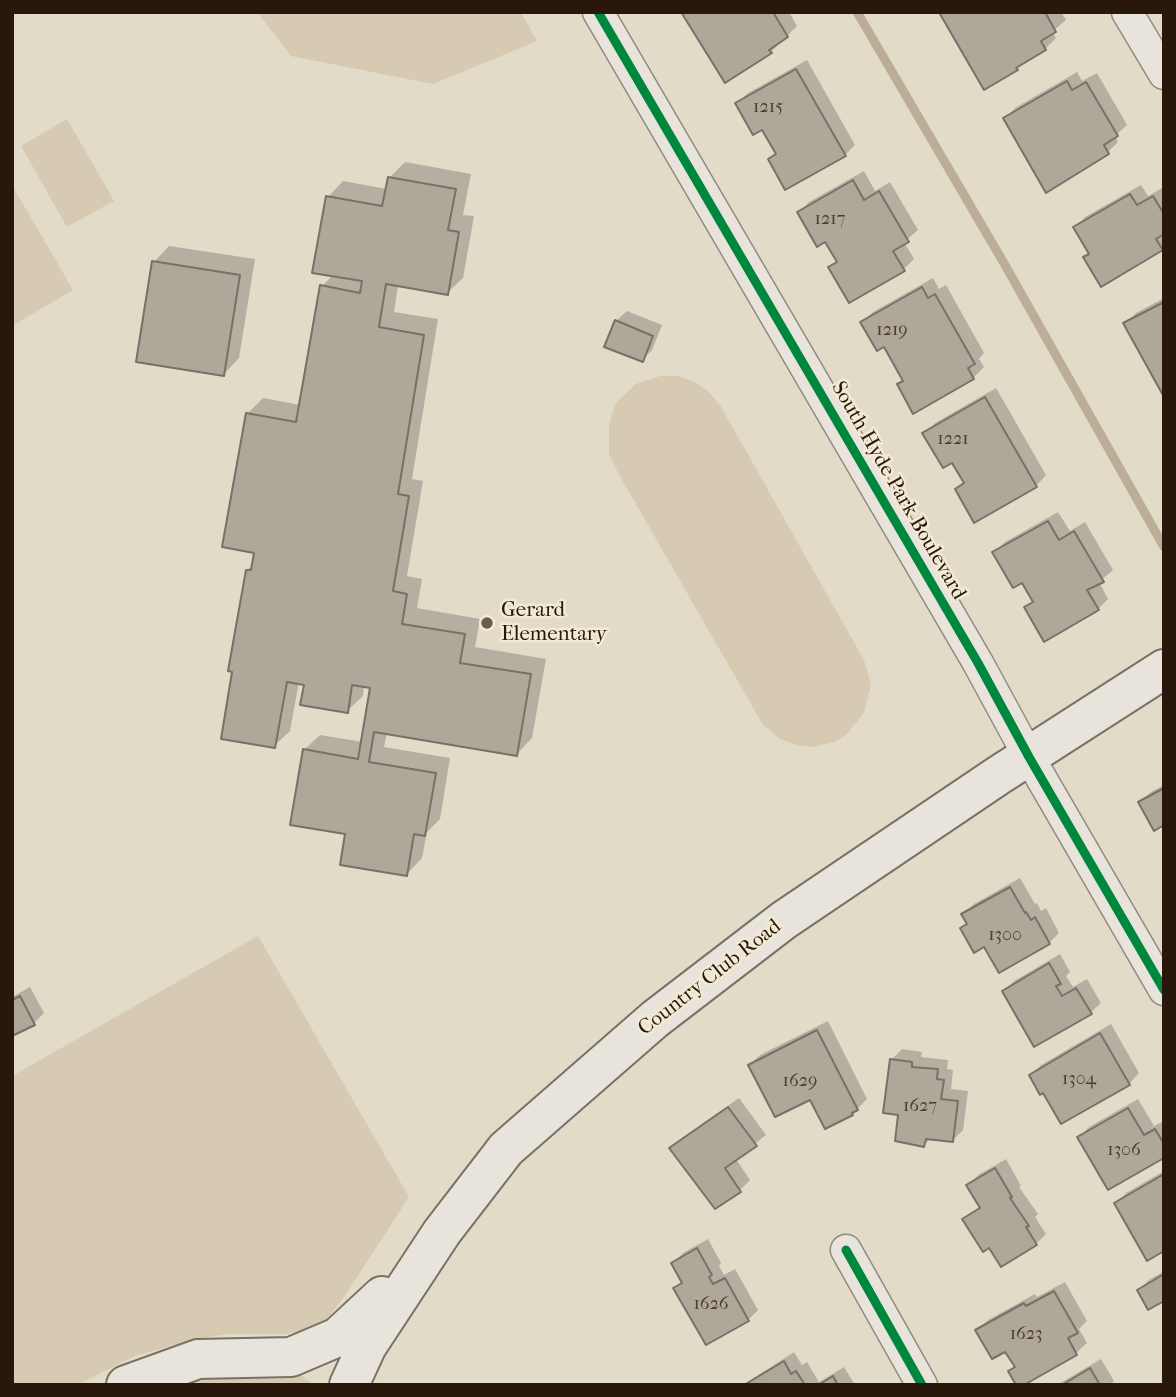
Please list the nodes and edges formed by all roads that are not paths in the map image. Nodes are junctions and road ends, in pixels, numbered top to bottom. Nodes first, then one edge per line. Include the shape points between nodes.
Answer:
1 (598, 12) edge
2 (1126, 12) edge
3 (1164, 74) edge
4 (1164, 669) edge
5 (1029, 757) junction
6 (1164, 990) edge
7 (432, 1248) junction
8 (846, 1250) dead end
9 (126, 1385) edge
10 (349, 1385) edge
11 (922, 1385) edge

1 - 5 street, South Hyde Park Boulevard
2 - 3 street
4 - 5 main road, Country Club Road
5 - 6 street, South Hyde Park Boulevard
5 - 7 main road, Country Club Road via 784,920 655,1019 506,1149
7 - 9 main road via 338,1337 291,1357 198,1359
7 - 10 main road, Country Club Road via 367,1346
8 - 11 street

